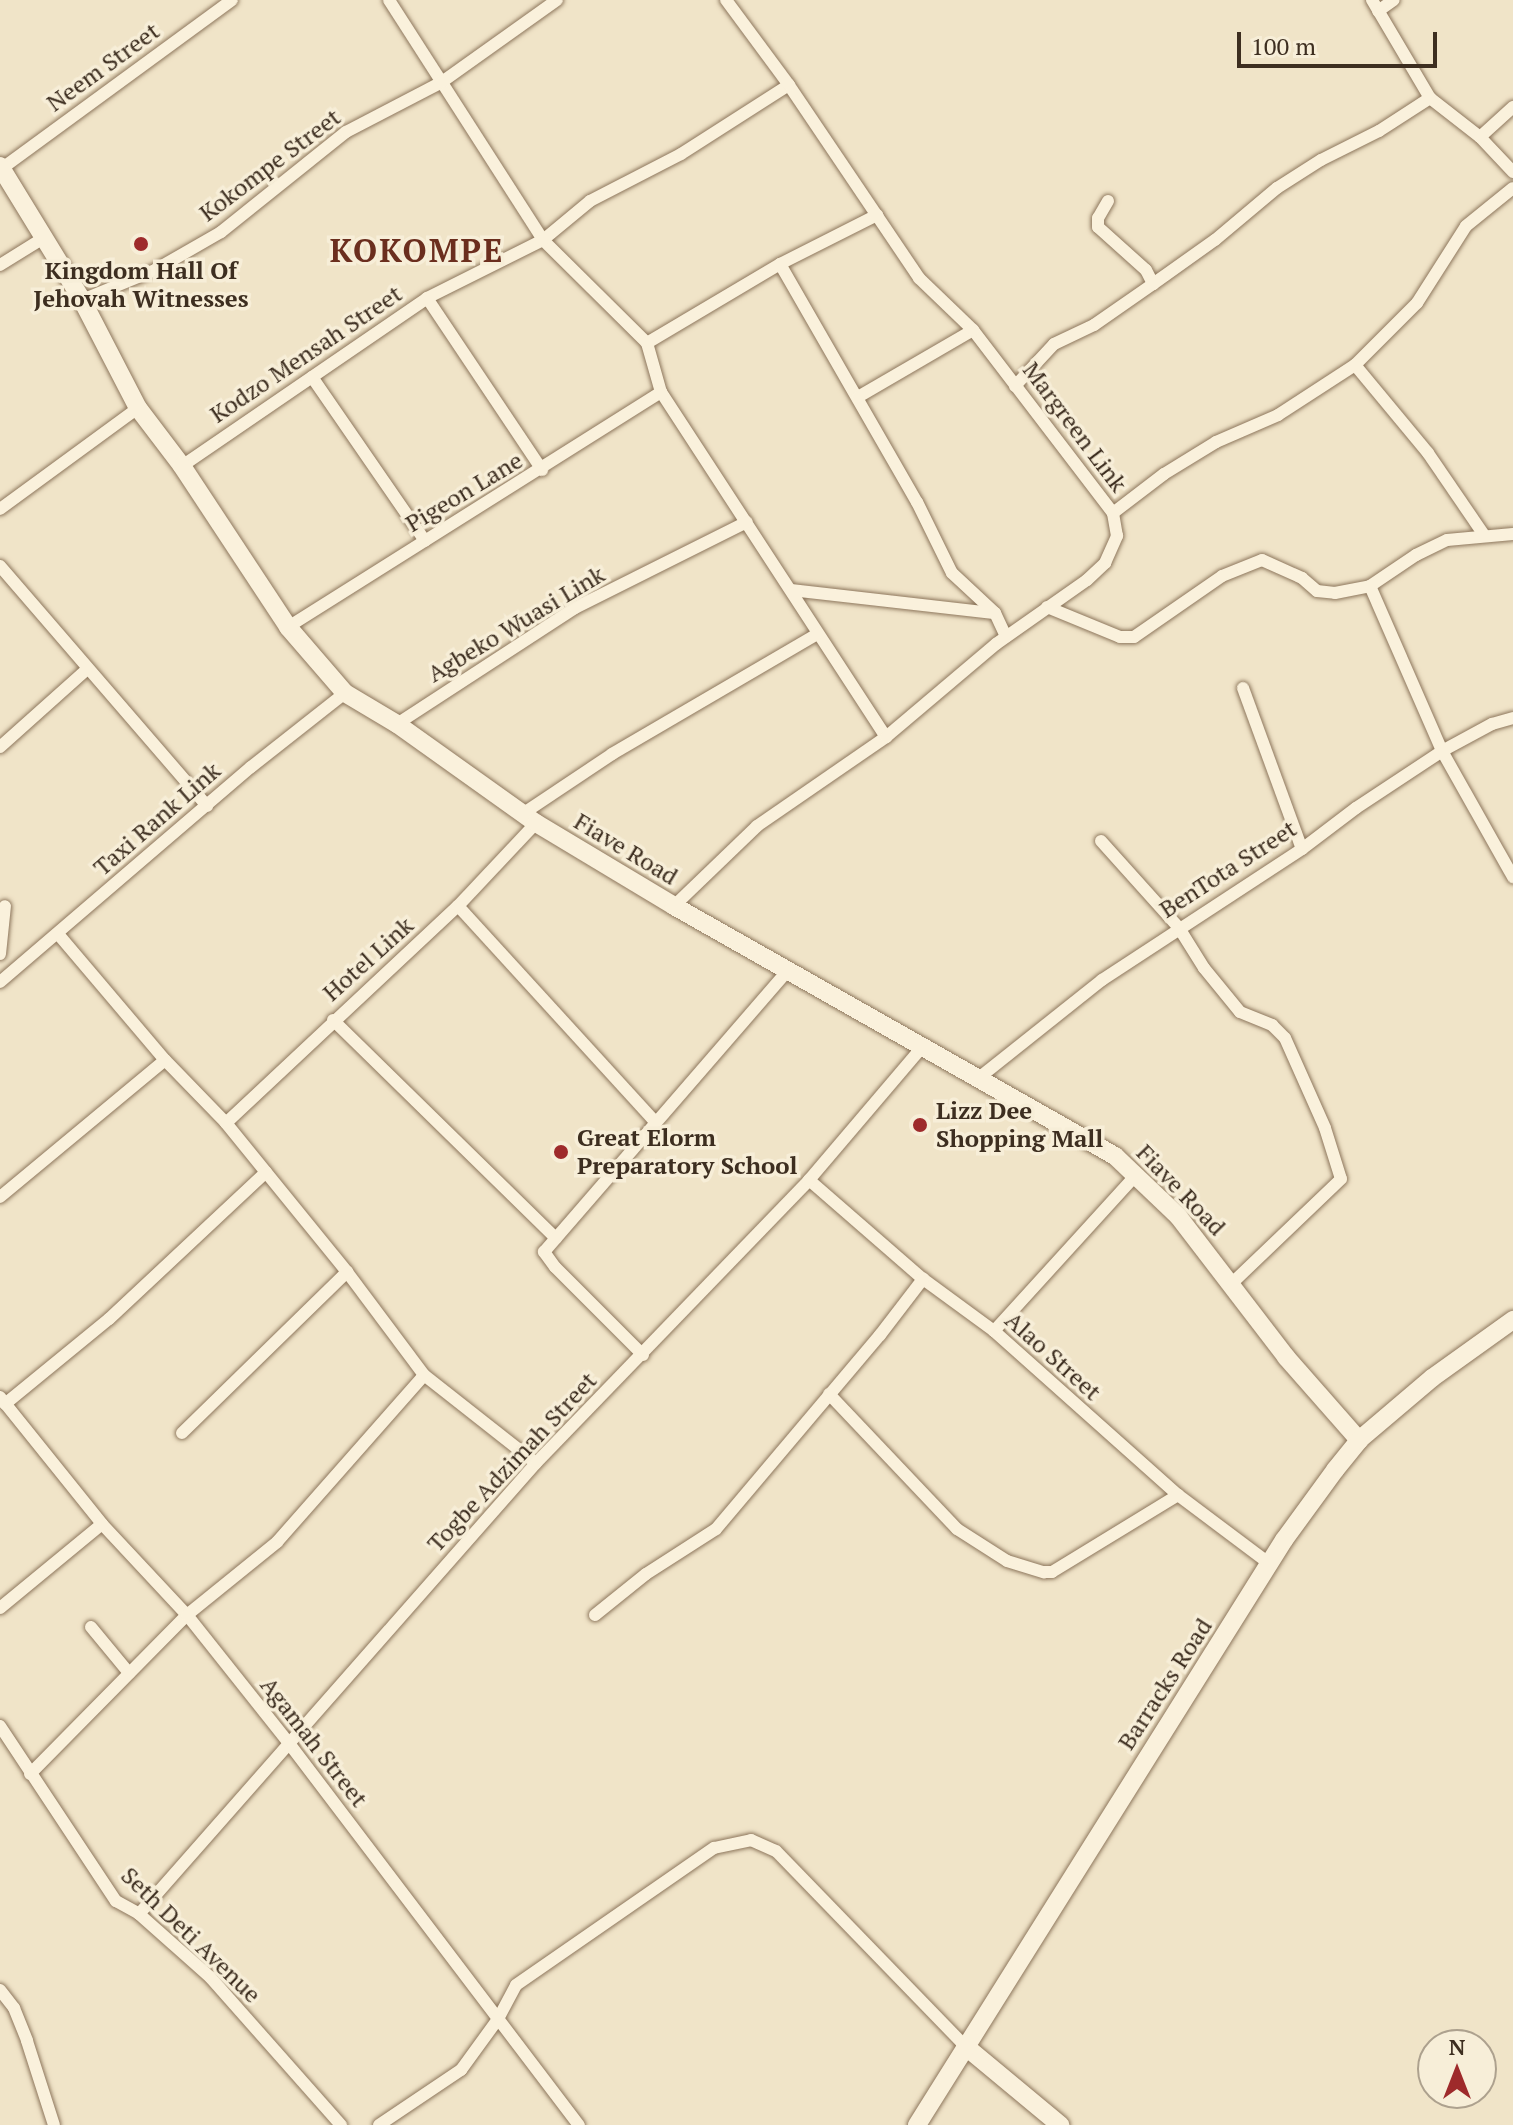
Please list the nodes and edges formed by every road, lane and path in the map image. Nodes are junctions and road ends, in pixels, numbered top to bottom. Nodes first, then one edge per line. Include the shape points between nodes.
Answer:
1 (232, 0) edge
2 (389, 0) edge
3 (557, 0) edge
4 (726, 0) edge
5 (1394, 0) edge
6 (1375, 6) edge
7 (442, 82) junction
8 (789, 85) junction
9 (1430, 98) junction
10 (1513, 107) edge
11 (1480, 137) junction
12 (1, 168) edge
13 (1513, 172) edge
14 (1513, 188) edge
15 (1108, 201) dead end
16 (877, 215) junction
17 (42, 239) junction
18 (543, 240) junction
19 (780, 264) junction
20 (0, 265) edge
21 (1153, 284) junction
22 (427, 298) junction
23 (82, 300) junction
24 (973, 330) junction
25 (647, 343) junction
26 (1355, 365) junction
27 (312, 377) junction
28 (1015, 386) junction
29 (661, 392) junction
30 (858, 397) junction
31 (138, 408) junction
32 (182, 466) junction
33 (542, 470) junction
34 (0, 509) edge
35 (1113, 513) junction
36 (747, 522) junction
37 (1513, 534) edge
38 (1484, 535) junction
39 (425, 541) junction
40 (0, 566) edge
41 (1370, 586) junction
42 (791, 590) junction
43 (1047, 607) junction
44 (995, 613) junction
45 (288, 627) junction
46 (817, 634) junction
47 (1006, 637) junction
48 (86, 670) junction
49 (1243, 688) dead end
50 (345, 693) junction
51 (1513, 718) edge
52 (397, 724) junction
53 (886, 737) junction
54 (0, 747) edge
55 (1442, 751) junction
56 (207, 806) junction
57 (530, 818) junction
58 (1101, 841) dead end
59 (1302, 849) junction
60 (1513, 877) edge
61 (5, 906) dead end
62 (458, 906) junction
63 (674, 906) junction
64 (1179, 928) junction
65 (58, 934) junction
66 (0, 954) edge
67 (787, 971) junction
68 (0, 982) edge
69 (333, 1020) junction
70 (923, 1046) junction
71 (165, 1060) junction
72 (980, 1077) junction
73 (654, 1121) junction
74 (226, 1123) junction
75 (266, 1172) junction
76 (1137, 1174) junction
77 (809, 1180) junction
78 (0, 1197) edge
79 (556, 1238) junction
80 (347, 1272) junction
81 (923, 1279) junction
82 (1232, 1283) junction
83 (1513, 1320) edge
84 (994, 1331) junction
85 (643, 1355) junction
86 (424, 1375) junction
87 (829, 1394) junction
88 (3, 1400) edge
89 (182, 1433) dead end
90 (1359, 1440) junction
91 (536, 1463) junction
92 (1178, 1495) junction
93 (102, 1524) junction
94 (1270, 1564) junction
95 (0, 1608) edge
96 (187, 1615) junction
97 (595, 1615) dead end
98 (91, 1627) dead end
99 (129, 1673) junction
100 (0, 1726) edge
101 (288, 1742) junction
102 (30, 1774) junction
103 (139, 1914) junction
104 (0, 1990) edge
105 (498, 2019) junction
106 (965, 2046) junction
107 (54, 2125) edge
108 (341, 2125) edge
109 (379, 2125) edge
110 (579, 2125) edge
111 (917, 2125) edge
112 (1060, 2125) edge

1 - 12 street, Neem Street
2 - 7 street
3 - 7 street, Kokompe Street
4 - 8 street, Margreen Link
5 - 6 street
6 - 9 street
7 - 18 street
7 - 23 street, Kokompe Street via 346,132 221,232 155,270
8 - 16 street, Margreen Link
8 - 18 street, Kodzo Mensah Street via 681,154 590,201
9 - 11 street
9 - 21 street via 1277,188
10 - 11 street
11 - 13 street
12 - 17 street, Fiave Road
14 - 26 street via 1466,226 1417,303
15 - 21 street via 1098,227 1146,270
16 - 19 street
16 - 24 street, Margreen Link via 919,278
17 - 20 street
17 - 23 street, Fiave Road
18 - 22 street, Kodzo Mensah Street
18 - 25 street
19 - 25 street
19 - 30 street
21 - 28 street via 1094,325 1054,344
22 - 27 street, Kodzo Mensah Street
22 - 33 street
23 - 31 street, Fiave Road
24 - 28 street, Margreen Link
24 - 30 street
25 - 29 street
26 - 35 street via 1278,415 1216,442
26 - 38 street via 1428,453
27 - 32 street, Kodzo Mensah Street
27 - 39 street
28 - 35 street, Margreen Link
29 - 33 street, Pigeon Lane
29 - 36 street
30 - 44 street via 952,573
31 - 32 street, Fiave Road
31 - 34 street
32 - 45 street, Fiave Road
33 - 39 street, Pigeon Lane
35 - 43 street, Margreen Link via 1117,536 1105,563
36 - 42 street
36 - 52 street, Agbeko Wuasi Link via 575,608
37 - 38 street
38 - 41 street via 1447,540
39 - 45 street, Pigeon Lane
40 - 48 street
41 - 43 street via 1317,591 1262,560 1222,576 1134,637 1120,637
41 - 55 street
42 - 44 street
42 - 46 street
43 - 47 street, Margreen Link
44 - 47 street
45 - 50 street, Fiave Road
46 - 53 street
46 - 57 street, Hotel Link via 612,754
47 - 53 street, Margreen Link
48 - 54 street
48 - 56 street
49 - 59 street
50 - 52 street, Fiave Road
50 - 56 street, Taxi Rank Link
51 - 55 street, BenTota Street
52 - 57 street, Fiave Road
53 - 63 street, Margreen Link via 757,826
55 - 59 street, BenTota Street
55 - 60 street
56 - 65 street, Taxi Rank Link
57 - 62 street, Hotel Link
57 - 63 street, Fiave Road
58 - 64 street
59 - 64 street, BenTota Street
61 - 66 street
62 - 69 street, Hotel Link
62 - 73 street
63 - 67 street, Fiave Road
64 - 72 street, BenTota Street via 1102,980
64 - 82 street via 1240,1012 1272,1025 1285,1038 1341,1179
65 - 68 street, Taxi Rank Link
65 - 71 street
67 - 70 street, Fiave Road
67 - 73 street
69 - 74 street, Hotel Link
69 - 79 street
70 - 72 street, Fiave Road
70 - 77 street, Togbe Adzimah Street
71 - 74 street
71 - 78 street
72 - 76 street, Fiave Road
73 - 79 street
74 - 75 street
75 - 80 street
75 - 88 street via 109,1319
76 - 82 street, Fiave Road
76 - 84 street
77 - 81 street, Alao Street
77 - 85 street, Togbe Adzimah Street
79 - 85 street via 544,1252 548,1260
80 - 86 street
80 - 89 street
81 - 84 street, Alao Street
81 - 87 street
82 - 90 street, Fiave Road via 1286,1357
83 - 90 street, Barracks Road via 1432,1378
84 - 92 street, Alao Street
85 - 91 street, Togbe Adzimah Street
86 - 91 street
86 - 96 street via 277,1542
87 - 92 street via 957,1529 1007,1561 1044,1572
87 - 97 street via 716,1529
88 - 93 street, Agamah Street
90 - 94 street, Barracks Road
91 - 101 street, Togbe Adzimah Street
92 - 94 street, Alao Street
93 - 95 street
93 - 96 street, Agamah Street
94 - 106 street, Barracks Road
96 - 99 street
96 - 101 street, Agamah Street
98 - 99 street
99 - 102 street
100 - 102 street, Seth Deti Avenue
101 - 103 street, Togbe Adzimah Street
101 - 105 street, Agamah Street
102 - 103 street, Seth Deti Avenue via 116,1901
103 - 108 street, Seth Deti Avenue via 210,1977
104 - 107 street via 14,2008
105 - 106 street via 516,1985 714,1848 751,1840 776,1851
105 - 109 street via 461,2070
105 - 110 street, Agamah Street
106 - 111 street, Barracks Road
106 - 112 street

